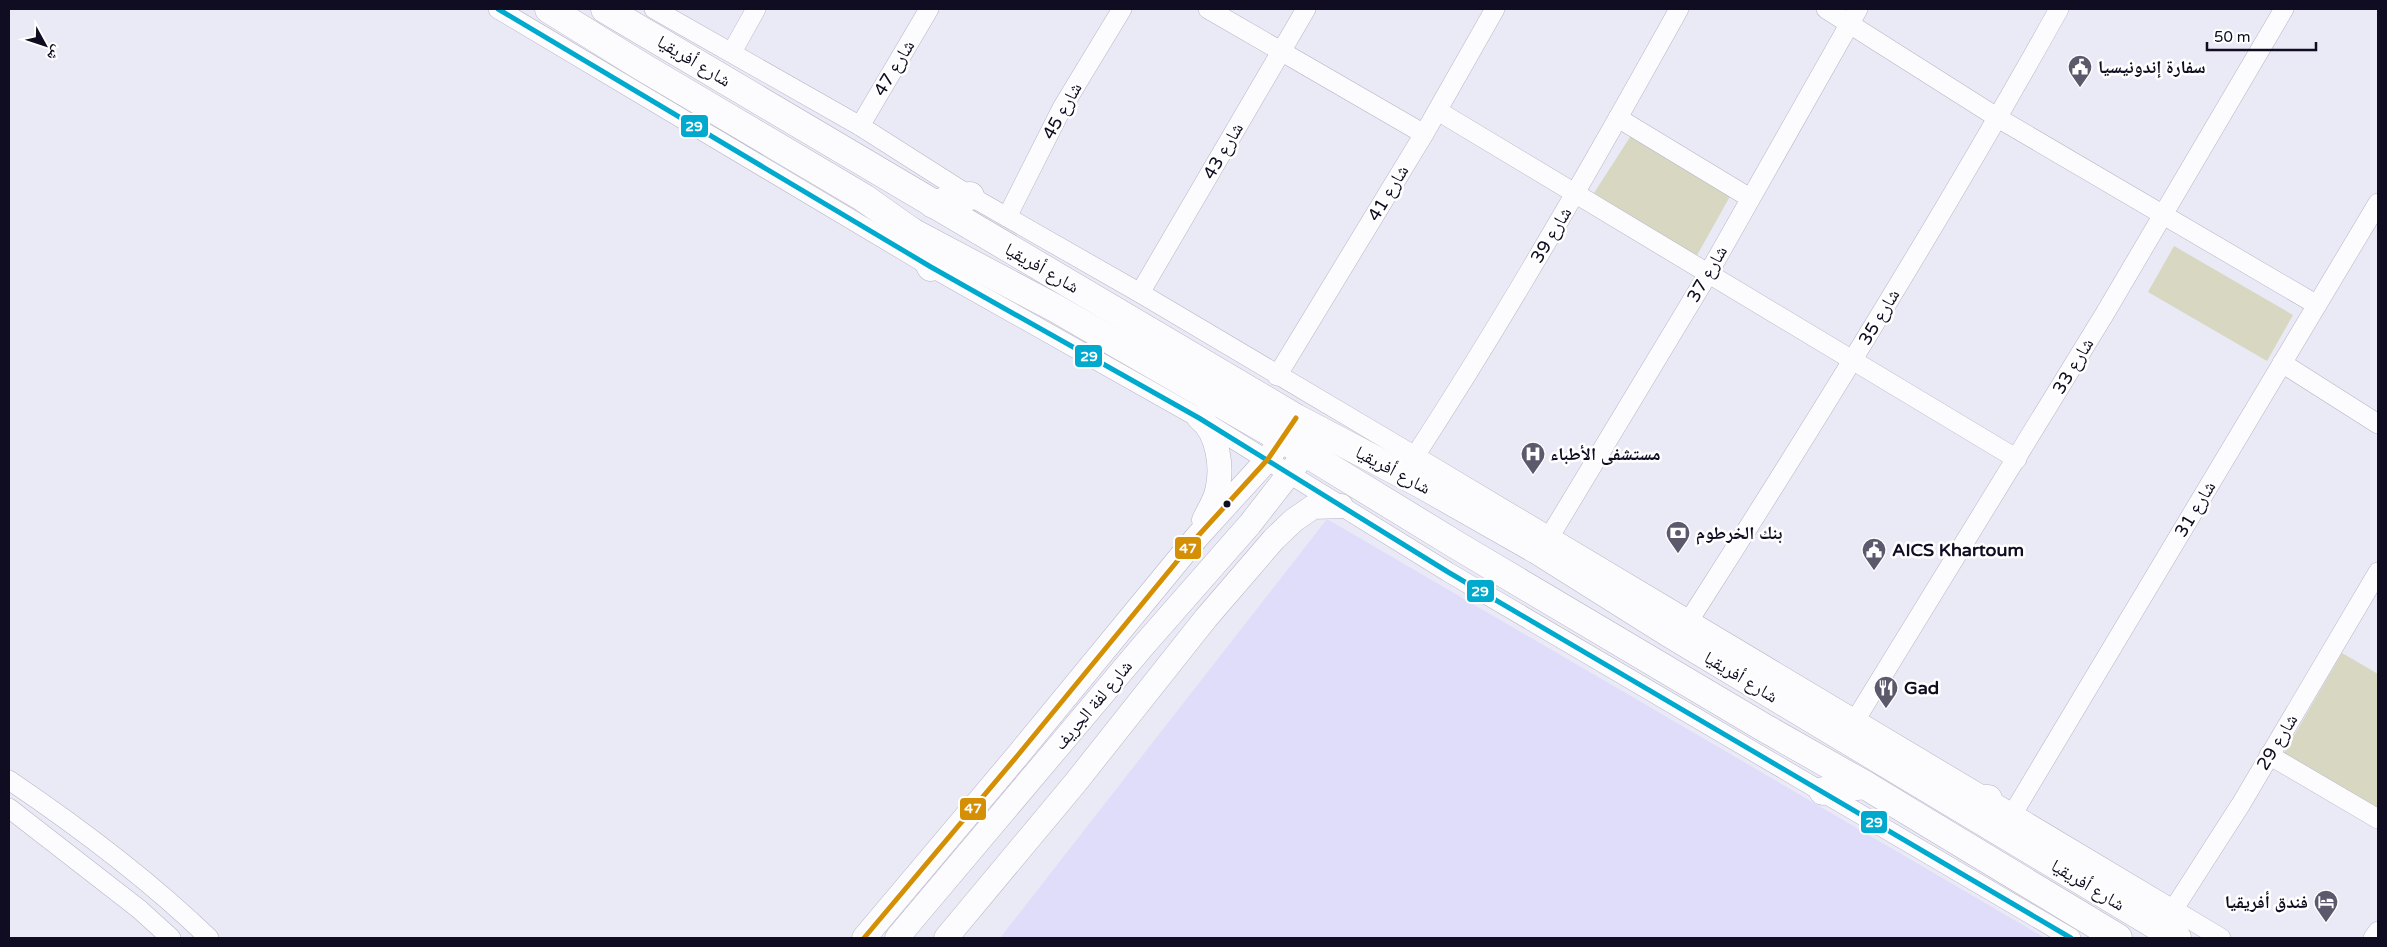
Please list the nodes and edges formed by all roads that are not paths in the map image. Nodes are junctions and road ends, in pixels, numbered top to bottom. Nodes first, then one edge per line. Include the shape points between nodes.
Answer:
1 (498, 9) edge
2 (549, 9) edge
3 (605, 9) edge
4 (654, 9) edge
5 (756, 9) edge
6 (929, 9) edge
7 (1122, 9) edge
8 (1208, 9) edge
9 (1306, 9) edge
10 (1495, 9) edge
11 (1679, 9) edge
12 (1826, 9) edge
13 (2058, 9) edge
14 (2284, 9) edge
15 (1854, 16) edge
16 (655, 38) junction
17 (732, 52) junction
18 (1280, 52) junction
19 (640, 66) junction
20 (1438, 110) junction
21 (1618, 118) junction
22 (1998, 118) junction
23 (860, 126) junction
24 (1424, 134) junction
25 (1576, 193) junction
26 (970, 196) junction
27 (1750, 198) junction
28 (933, 204) junction
29 (2377, 210) edge
30 (2164, 215) junction
31 (1007, 217) junction
32 (912, 232) junction
33 (931, 267) junction
34 (1708, 274) junction
35 (1140, 293) junction
36 (2317, 305) junction
37 (1853, 360) junction
38 (2282, 362) junction
39 (1277, 376) junction
40 (1199, 418) junction
41 (2378, 424) edge
42 (1322, 430) junction
43 (1282, 439) junction
44 (1415, 456) junction
45 (2017, 459) junction
46 (1298, 463) junction
47 (1341, 506) junction
48 (1550, 536) junction
49 (1197, 537) junction
50 (2378, 572) edge
51 (1690, 619) junction
52 (1856, 719) junction
53 (2269, 755) junction
54 (9, 780) edge
55 (1865, 785) junction
56 (1823, 791) junction
57 (1940, 796) junction
58 (1988, 799) junction
59 (9, 808) edge
60 (2012, 815) junction
61 (2378, 819) edge
62 (2173, 910) junction
63 (185, 914) junction
64 (2378, 931) edge
65 (169, 936) edge
66 (209, 938) edge
67 (864, 938) edge
68 (897, 938) edge
69 (946, 938) edge
70 (2071, 938) edge
71 (2118, 938) edge
72 (2177, 938) edge
73 (2221, 938) edge
74 (2373, 938) edge

1 - 33 street, شارع أفريقيا
2 - 19 highway, شارع أفريقيا
3 - 16 highway, شارع أفريقيا
4 - 17 street, شارع أفريقيا
5 - 17 street
6 - 23 street, شارع 47
7 - 31 street, شارع 45 via 1062,108
8 - 18 street
9 - 18 street, شارع 43
10 - 20 street, شارع 41
11 - 21 street, شارع 39
12 - 15 street
13 - 22 street, شارع 35
14 - 30 street, شارع 33
15 - 22 street
15 - 27 street, شارع 37
16 - 19 highway
16 - 28 highway, شارع أفريقيا
17 - 23 street, شارع أفريقيا
18 - 24 street
18 - 35 street, شارع 43
19 - 32 highway, شارع أفريقيا via 864,198
20 - 24 street, شارع 41
20 - 25 street
21 - 25 street, شارع 39
21 - 27 street
22 - 30 street
22 - 37 street, شارع 35
23 - 26 street, شارع أفريقيا
24 - 39 street, شارع 41
25 - 34 street
25 - 44 street, شارع 39
26 - 28 highway
26 - 31 street, شارع أفريقيا
27 - 34 street, شارع 37
28 - 43 highway, شارع أفريقيا
29 - 36 street, شارع 31
30 - 36 street
30 - 45 street, شارع 33
31 - 35 street, شارع أفريقيا
32 - 33 highway
32 - 43 highway, شارع أفريقيا via 1055,308
33 - 40 street, شارع أفريقيا
34 - 37 street
34 - 48 street, شارع 37
35 - 39 street, شارع أفريقيا
36 - 38 street, شارع 31
37 - 45 street
37 - 51 street, شارع 35
38 - 41 street
38 - 60 street, شارع 31
39 - 44 street, شارع أفريقيا
40 - 43 street, شارع أفريقيا
40 - 49 main road via 1208,424 1213,435 1218,465 1217,491
42 - 43 highway, شارع أفريقيا
42 - 46 main road, شارع لفة الجريف
42 - 57 highway, شارع أفريقيا via 1537,550 1669,634
43 - 46 highway, شارع أفريقيا
43 - 49 main road
44 - 48 street, شارع أفريقيا
45 - 52 street, شارع 33
46 - 47 street, شارع أفريقيا
46 - 55 highway, شارع أفريقيا
46 - 68 main road, شارع لفة الجريف
47 - 56 street, شارع أفريقيا
47 - 69 main road via 1313,508 1274,539
48 - 51 street, شارع أفريقيا
49 - 67 main road
50 - 53 street, شارع 29
51 - 52 street, شارع أفريقيا via 1753,660
52 - 58 street, شارع أفريقيا
53 - 61 street
53 - 62 street, شارع 29
54 - 63 street via 99,844
55 - 56 highway
55 - 71 highway, شارع أفريقيا
56 - 70 street, شارع أفريقيا
57 - 58 highway
57 - 72 highway, شارع أفريقيا
58 - 60 street, شارع أفريقيا
59 - 65 street
60 - 62 street, شارع أفريقيا
62 - 73 street, شارع أفريقيا
63 - 65 street
63 - 66 street
64 - 74 street

